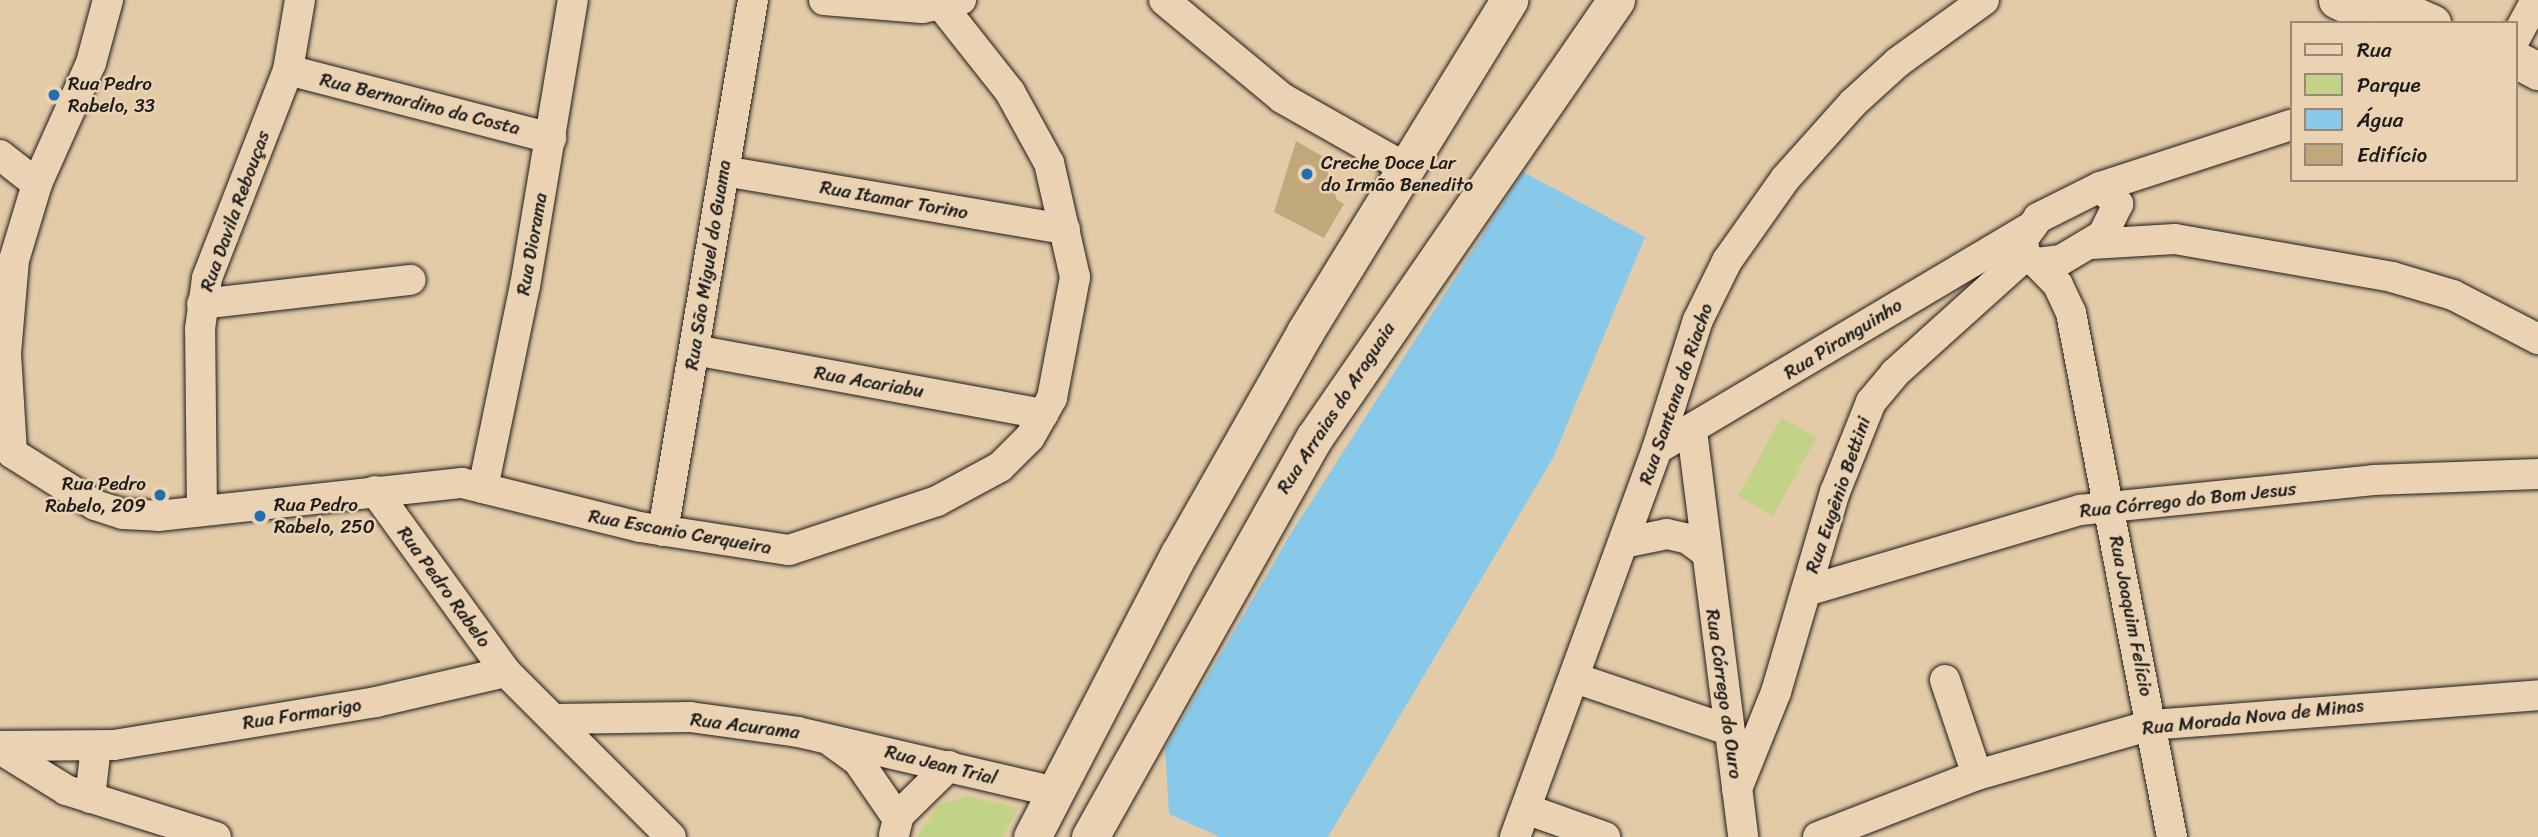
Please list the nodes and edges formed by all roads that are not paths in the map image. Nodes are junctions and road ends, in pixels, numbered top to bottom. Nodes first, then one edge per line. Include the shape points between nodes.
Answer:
1 (108, 0) edge
2 (300, 0) edge
3 (573, 0) edge
4 (753, 0) edge
5 (824, 0) edge
6 (1164, 0) edge
7 (1616, 0) edge
8 (1984, 0) edge
9 (2337, 0) edge
10 (2379, 0) edge
11 (2536, 0) edge
12 (1507, 1) edge
13 (952, 3) edge
14 (2383, 21) edge
15 (2427, 21) edge
16 (2517, 35) edge
17 (2517, 61) edge
18 (288, 70) junction
19 (2538, 71) edge
20 (2517, 81) edge
21 (2538, 91) edge
22 (2290, 125) edge
23 (551, 138) junction
24 (0, 155) edge
25 (1402, 166) junction
26 (724, 171) junction
27 (37, 184) junction
28 (2112, 201) junction
29 (1065, 229) junction
30 (2175, 239) junction
31 (2086, 246) junction
32 (2030, 249) junction
33 (411, 280) dead end
34 (202, 304) junction
35 (2071, 313) junction
36 (2538, 339) edge
37 (694, 350) junction
38 (1044, 414) junction
39 (1692, 431) junction
40 (1657, 449) junction
41 (6, 450) edge
42 (2538, 474) edge
43 (483, 488) junction
44 (375, 491) junction
45 (2110, 506) junction
46 (202, 511) junction
47 (663, 531) junction
48 (1623, 543) junction
49 (1705, 552) junction
50 (1806, 591) junction
51 (506, 671) junction
52 (1575, 678) junction
53 (1945, 680) dead end
54 (2538, 695) edge
55 (554, 719) junction
56 (2151, 725) junction
57 (1729, 730) junction
58 (826, 738) junction
59 (96, 746) junction
60 (0, 747) edge
61 (948, 766) junction
62 (1977, 775) junction
63 (1737, 789) junction
64 (1056, 792) junction
65 (90, 799) junction
66 (1526, 809) junction
67 (896, 828) edge
68 (216, 837) edge
69 (671, 837) edge
70 (1032, 837) edge
71 (1090, 837) edge
72 (1515, 837) edge
73 (1605, 837) edge
74 (1743, 837) edge
75 (1818, 837) edge
76 (2172, 837) edge

1 - 27 street via 91,63
2 - 18 street, Rua Davila Rebouças
3 - 23 street, Rua Diorama
4 - 26 street, Rua São Miguel do Guama
5 - 13 street
6 - 25 street via 1265,86
7 - 71 main road, Rua Arraias do Araguaia via 1314,438
8 - 40 street, Rua Santana do Riacho via 1898,62 1853,103 1746,230 1698,320
9 - 14 main road
10 - 15 main road
11 - 16 street
12 - 25 main road
13 - 29 street, Rua Escanio Cerqueira via 1049,163
17 - 19 main road
18 - 23 street, Rua Bernardino da Costa
18 - 34 street, Rua Davila Rebouças via 219,244
20 - 21 main road
22 - 28 street via 2172,165
23 - 43 street, Rua Diorama
24 - 27 street
25 - 64 main road via 1179,554
26 - 29 street, Rua Itamar Torino
26 - 37 street, Rua São Miguel do Guama
27 - 41 street via 12,274
28 - 30 street
28 - 31 street via 2112,226
28 - 32 street via 2061,203
29 - 38 street, Rua Escanio Cerqueira via 1075,277 1066,346
30 - 31 street
30 - 36 street via 2415,282 2453,295
31 - 32 street
31 - 35 street, Rua Joaquim Felício
32 - 35 street, Rua Joaquim Felício via 2058,285
32 - 39 street, Rua Piranguinho
32 - 50 street, Rua Eugênio Bettini via 1895,373 1871,402 1835,492
33 - 34 street
34 - 46 street, Rua Davila Rebouças
35 - 45 street, Rua Joaquim Felício
37 - 38 street, Rua Acariabu
37 - 47 street, Rua São Miguel do Guama
38 - 47 street, Rua Escanio Cerqueira via 1030,437 1000,467 937,501 834,539 789,550 760,550
39 - 40 street, Rua Piranguinho
39 - 49 street, Rua Córrego do Ouro
40 - 48 street, Rua Santana do Riacho
41 - 46 street via 95,505 123,514
42 - 45 street, Rua Córrego do Bom Jesus via 2373,481
43 - 44 street, Rua Escanio Cerqueira via 462,483
43 - 47 street, Rua Escanio Cerqueira
44 - 46 street
44 - 51 street, Rua Pedro Rabelo
45 - 50 street, Rua Córrego do Bom Jesus via 2080,510
45 - 56 street, Rua Joaquim Felício
48 - 49 street via 1667,534 1688,539
48 - 52 street, Rua Santana do Riacho
49 - 57 street, Rua Córrego do Ouro
50 - 63 street, Rua Eugênio Bettini via 1772,704
51 - 55 street, Rua Pedro Rabelo
51 - 59 street, Rua Formarigo via 376,702
52 - 57 street
52 - 66 street, Rua Santana do Riacho
53 - 62 street
54 - 56 street, Rua Morada Nova de Minas
55 - 58 street, Rua Acurama via 690,718
55 - 69 street, Rua Pedro Rabelo
56 - 62 street, Rua Morada Nova de Minas
56 - 76 street, Rua Joaquim Felício
57 - 63 street, Rua Córrego do Ouro
58 - 61 street, Rua Jean Trial
58 - 67 street, Rua Acurama via 858,761
59 - 60 street, Rua Formarigo
59 - 65 street
60 - 65 street via 43,780
61 - 64 street, Rua Jean Trial
61 - 67 street, Rua Acurama
62 - 75 street, Rua Morada Nova de Minas
63 - 74 street, Rua Córrego do Ouro
64 - 70 main road
65 - 68 street
66 - 72 street, Rua Santana do Riacho
66 - 73 street

